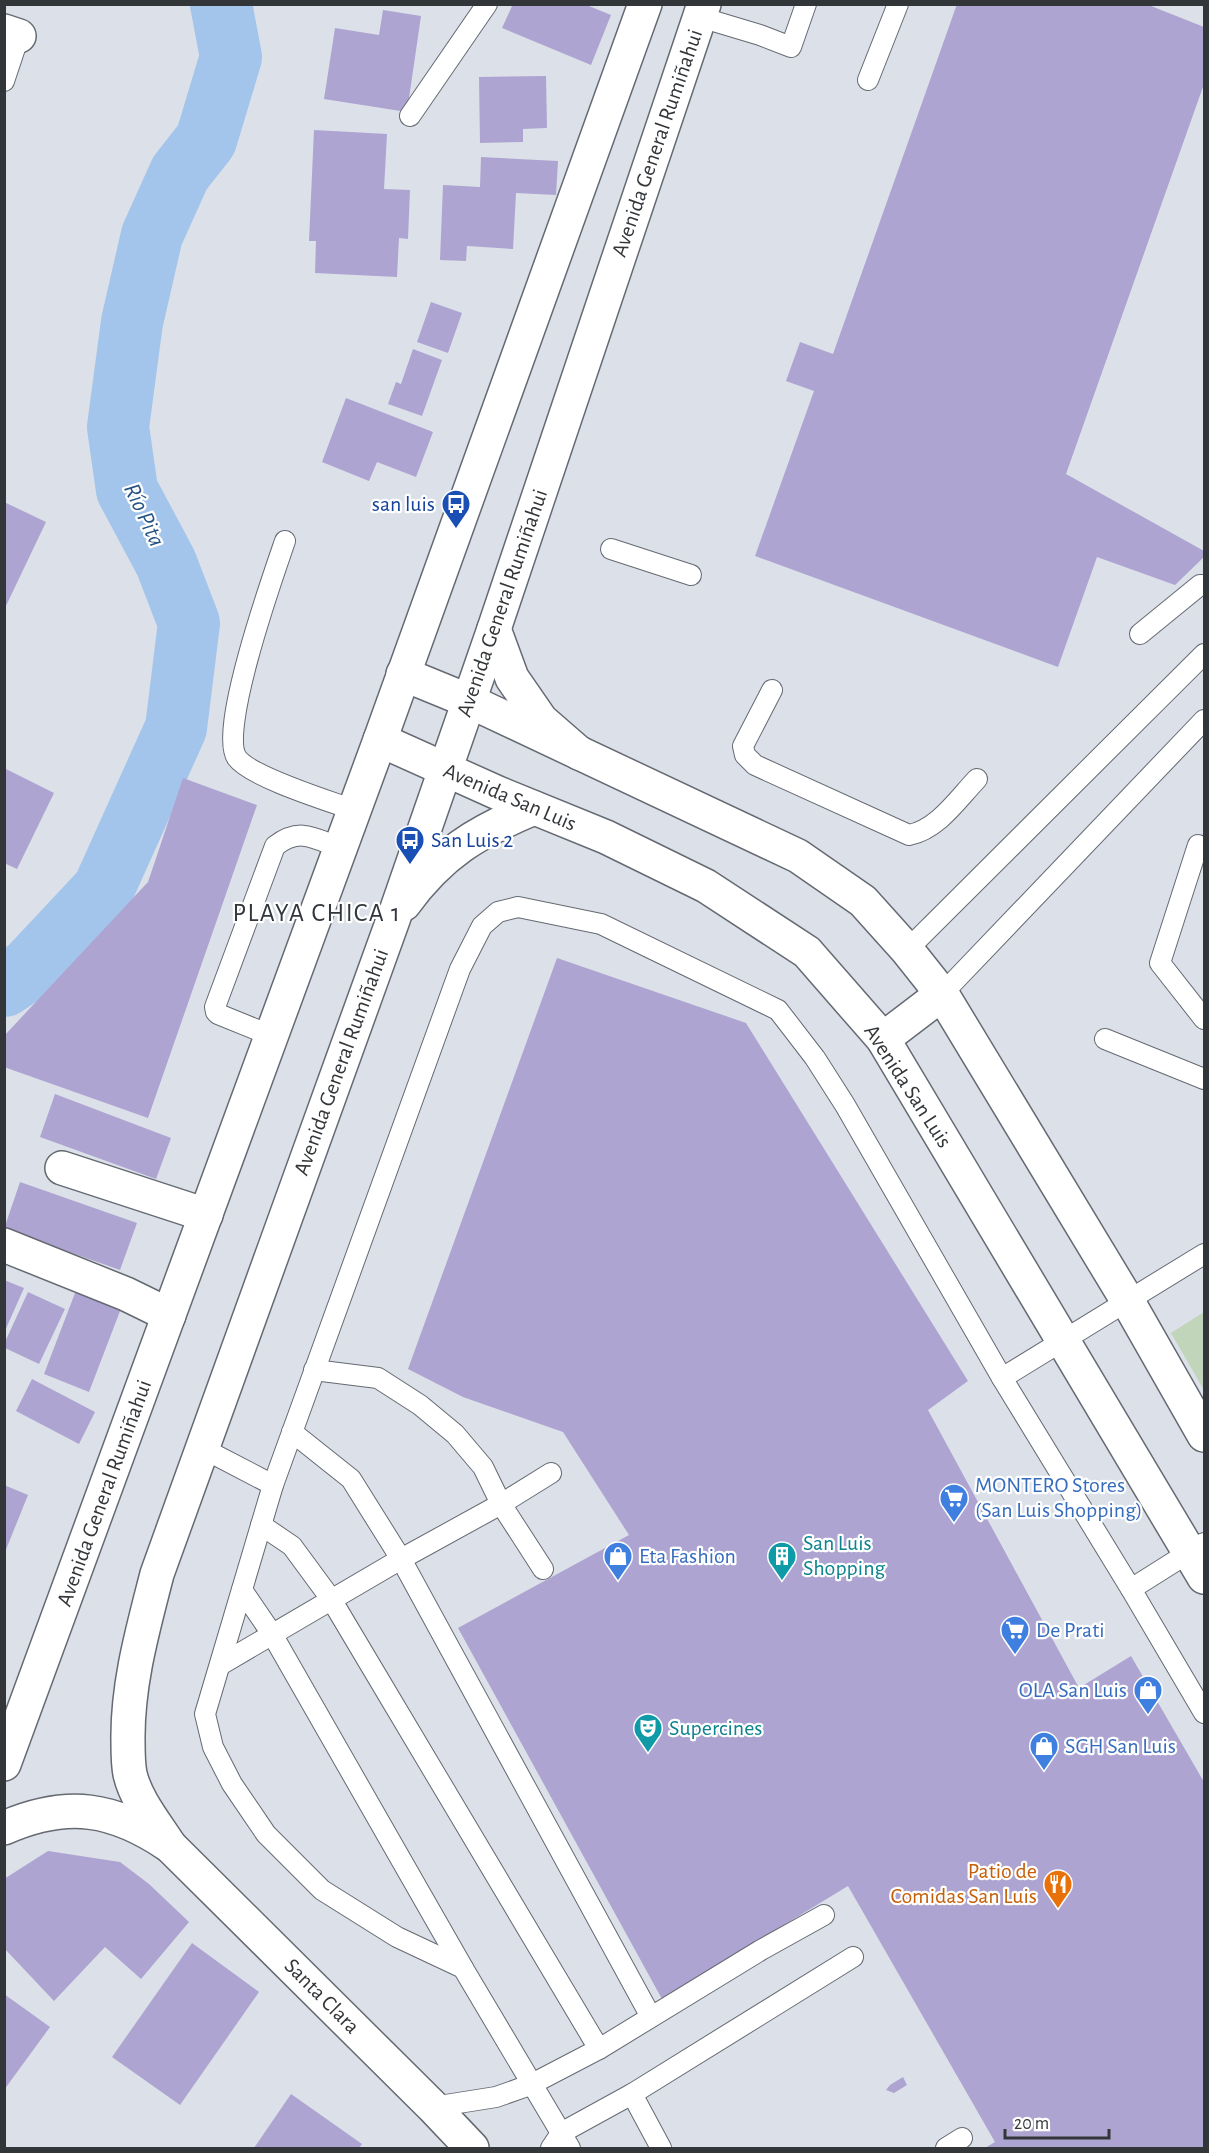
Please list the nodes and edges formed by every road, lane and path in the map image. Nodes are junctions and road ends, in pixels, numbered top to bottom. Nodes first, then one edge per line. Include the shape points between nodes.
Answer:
1 (487, 4) edge
2 (645, 4) edge
3 (806, 4) edge
4 (898, 4) edge
5 (702, 11) edge
6 (11, 34) edge
7 (868, 80) dead end
8 (4, 81) edge
9 (411, 116) dead end
10 (285, 541) dead end
11 (611, 549) dead end
12 (691, 575) dead end
13 (1204, 585) edge
14 (494, 629) junction
15 (1140, 634) dead end
16 (1204, 654) edge
17 (403, 674) junction
18 (772, 690) dead end
19 (469, 701) junction
20 (1204, 720) edge
21 (380, 740) junction
22 (579, 753) junction
23 (445, 769) junction
24 (977, 779) dead end
25 (534, 808) junction
26 (354, 810) junction
27 (1202, 844) edge
28 (340, 848) junction
29 (393, 920) junction
30 (907, 951) junction
31 (942, 994) junction
32 (1204, 1018) edge
33 (272, 1036) junction
34 (883, 1039) junction
35 (1105, 1039) dead end
36 (1204, 1078) edge
37 (62, 1168) dead end
38 (206, 1215) junction
39 (4, 1245) edge
40 (1204, 1254) edge
41 (1127, 1300) junction
42 (169, 1315) junction
43 (1064, 1340) junction
44 (314, 1370) junction
45 (1002, 1378) junction
46 (292, 1432) junction
47 (1204, 1435) edge
48 (202, 1448) junction
49 (551, 1473) dead end
50 (273, 1485) junction
51 (501, 1504) junction
52 (261, 1525) junction
53 (1199, 1557) edge
54 (401, 1559) junction
55 (543, 1569) dead end
56 (1131, 1589) junction
57 (242, 1590) junction
58 (331, 1599) junction
59 (272, 1634) junction
60 (220, 1665) junction
61 (1204, 1713) edge
62 (12, 1718) edge
63 (4, 1764) edge
64 (4, 1828) edge
65 (170, 1846) junction
66 (824, 1915) dead end
67 (853, 1958) dead end
68 (463, 1968) junction
69 (651, 2017) junction
70 (599, 2049) junction
71 (530, 2085) junction
72 (632, 2094) junction
73 (433, 2107) junction
74 (560, 2143) edge
75 (472, 2148) edge
76 (661, 2148) edge

1 - 9 lane
2 - 17 main road, Avenida General Rumiñahui
3 - 5 lane via 791,46
4 - 7 lane
5 - 14 main road, Avenida General Rumiñahui
6 - 8 lane
10 - 26 lane via 248,652 232,736 236,757 252,772
11 - 12 lane
13 - 15 lane
14 - 19 main road, Avenida General Rumiñahui
14 - 22 main road via 512,678 541,720
16 - 30 lane
17 - 19 main road
17 - 21 main road, Avenida General Rumiñahui
18 - 24 lane via 743,746 745,756 755,765 909,835 933,826
19 - 22 main road
19 - 23 main road, Avenida General Rumiñahui
20 - 31 lane
21 - 23 main road, Avenida San Luis
21 - 26 main road, Avenida General Rumiñahui
22 - 30 main road via 798,856 863,901
23 - 25 main road, Avenida San Luis
23 - 29 main road, Avenida General Rumiñahui
25 - 29 main road via 492,826 453,851 420,883
25 - 34 main road, Avenida San Luis via 606,837 706,886 807,952
26 - 28 main road, Avenida General Rumiñahui
27 - 32 lane via 1160,963
28 - 33 main road, Avenida General Rumiñahui
28 - 33 lane via 305,835 287,837 275,846 215,1007 218,1014
29 - 48 main road, Avenida General Rumiñahui
30 - 31 main road
31 - 34 main road
31 - 41 main road
33 - 38 main road, Avenida General Rumiñahui
34 - 43 main road, Avenida San Luis
35 - 36 lane
37 - 38 main road
38 - 42 main road, Avenida General Rumiñahui
39 - 42 main road
40 - 41 lane
41 - 43 lane
41 - 47 main road
42 - 62 main road, Avenida General Rumiñahui
43 - 45 lane
43 - 53 main road, Avenida San Luis
44 - 45 lane via 460,969 482,926 498,912 518,907 601,924 778,1010 845,1105
44 - 46 lane
44 - 51 lane via 378,1378 420,1405 455,1434 483,1467
45 - 56 lane
46 - 50 lane
46 - 54 lane via 351,1479
48 - 50 lane
48 - 65 main road, Avenida General Rumiñahui via 157,1574 129,1703 130,1774 141,1800
49 - 51 lane
50 - 52 lane
51 - 54 lane
51 - 55 lane
52 - 57 lane
52 - 58 lane via 292,1546
53 - 56 lane
54 - 58 lane
54 - 69 lane
56 - 61 lane
57 - 59 lane
57 - 60 lane
58 - 59 lane
58 - 70 lane
59 - 60 lane
59 - 68 lane
60 - 68 lane via 205,1714 213,1747 232,1784 266,1834 322,1890 397,1937
62 - 63 main road, Avenida General Rumiñahui
64 - 65 main road via 55,1812 86,1812 116,1817 145,1829
65 - 73 main road, Santa Clara
66 - 69 lane
67 - 72 lane
68 - 71 lane
69 - 70 lane
70 - 71 lane
71 - 73 lane via 496,2097
71 - 74 lane
72 - 74 lane
72 - 76 lane
73 - 75 main road, Santa Clara

